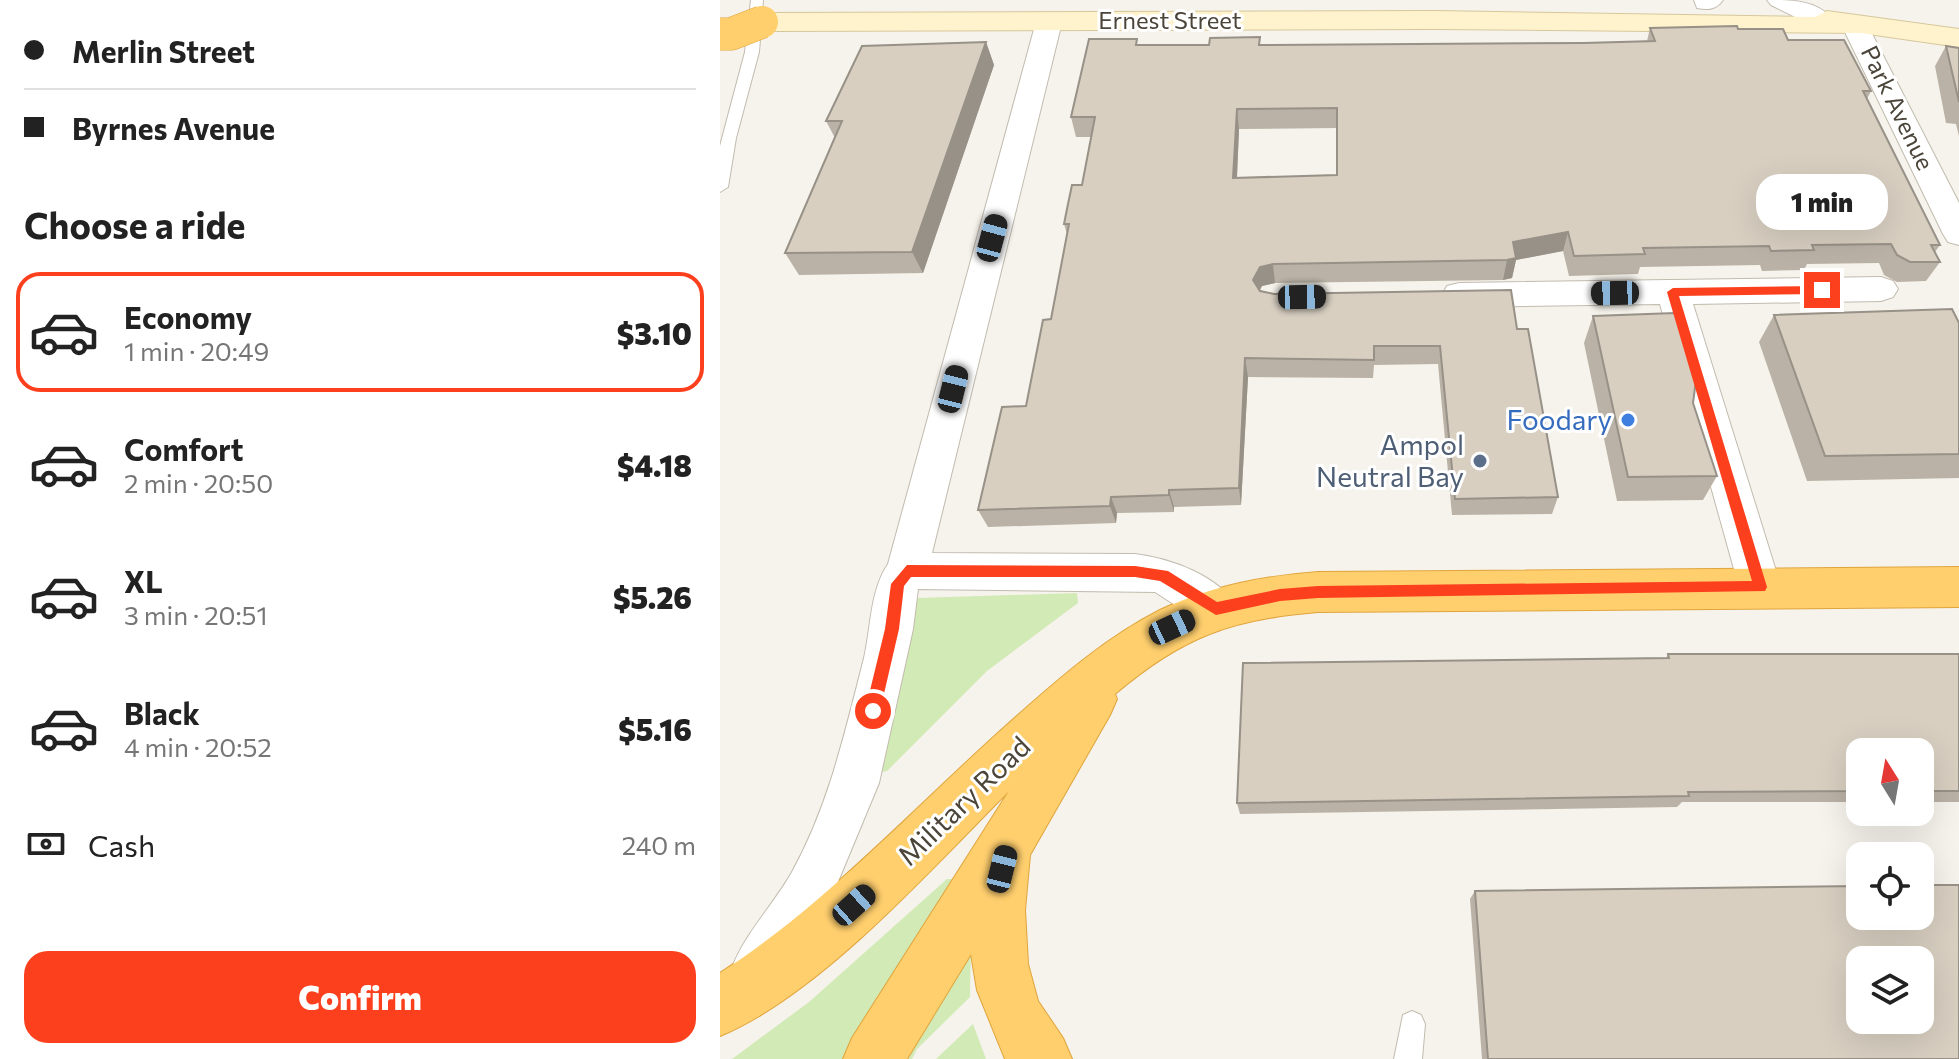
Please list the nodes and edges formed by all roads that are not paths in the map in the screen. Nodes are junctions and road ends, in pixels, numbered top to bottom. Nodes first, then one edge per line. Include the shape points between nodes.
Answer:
1 (1780, 0) edge
2 (1701, 1) edge
3 (1052, 11) edge
4 (764, 15) edge
5 (1818, 18) junction
6 (1478, 20) junction
7 (1855, 26) junction
8 (720, 34) edge
9 (1959, 38) edge
10 (724, 136) edge
11 (720, 187) edge
12 (1959, 234) edge
13 (1881, 289) dead end
14 (1673, 292) junction
15 (1429, 296) edge
16 (907, 571) junction
17 (1760, 587) junction
18 (1959, 587) edge
19 (1216, 609) junction
20 (1114, 664) junction
21 (1009, 841) junction
22 (724, 1005) edge
23 (1412, 1024) dead end
24 (873, 1059) edge
25 (1042, 1059) edge
26 (1408, 1059) edge

1 - 5 street
2 - 5 main road, Ernest Street
2 - 6 main road via 1673,10
3 - 4 main road, Ernest Street
3 - 6 main road, Ernest Street
3 - 16 street
4 - 8 highway, bridge via 731,34
4 - 10 lane
5 - 7 main road, Ernest Street
6 - 7 main road, Ernest Street
7 - 9 main road, Ernest Street
7 - 12 street, Park Avenue
10 - 11 lane
13 - 14 street
14 - 15 street
14 - 17 street
16 - 19 street via 1163,575
16 - 22 street via 898,584 863,757 842,820 785,931
17 - 18 highway, Military Road
17 - 19 highway, Military Road via 1318,592
19 - 20 highway, Military Road via 1172,627
20 - 21 highway
20 - 22 highway, Military Road via 854,905
21 - 24 highway
21 - 25 highway via 999,891 1002,975 1013,1014
23 - 26 lane

